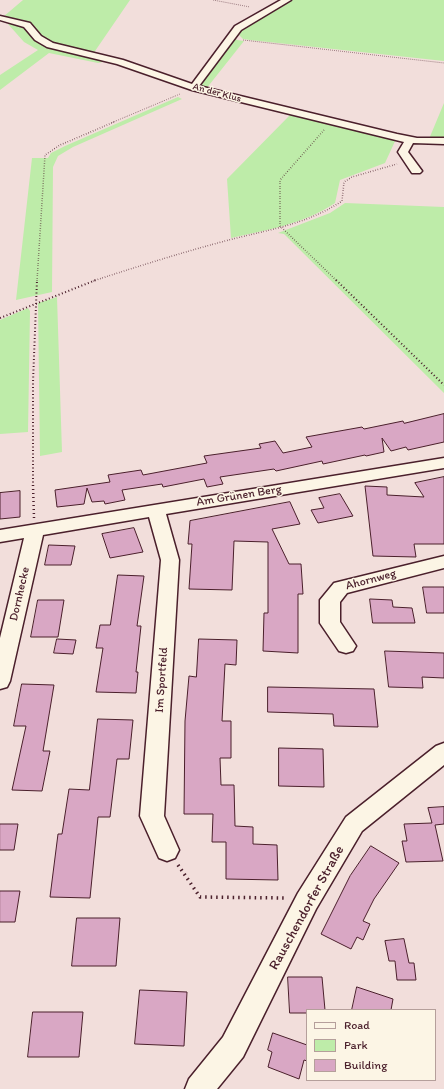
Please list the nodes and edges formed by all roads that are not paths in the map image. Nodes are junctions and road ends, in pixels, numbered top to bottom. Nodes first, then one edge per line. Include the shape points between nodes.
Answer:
1 (287, 0) edge
2 (0, 18) edge
3 (194, 88) junction
4 (410, 140) junction
5 (444, 141) edge
6 (416, 171) dead end
7 (444, 463) edge
8 (156, 510) junction
9 (35, 530) junction
10 (0, 536) edge
11 (444, 562) edge
12 (346, 646) dead end
13 (0, 681) edge
14 (444, 752) edge
15 (167, 850) road end
16 (199, 1089) edge

1 - 3 street via 247,22 235,32
2 - 3 street, An der Klus via 27,25 38,38 50,45 120,62
3 - 4 street, An der Klus
4 - 5 street, An der Klus
4 - 6 street via 403,152
7 - 8 street, Am Grünen Berg
8 - 9 street, Am Grünen Berg
8 - 15 street, Im Sportfeld via 170,560 152,816
9 - 10 street, Am Grünen Berg
9 - 13 street, Dornhecke
11 - 12 street, Ahornweg via 341,588 330,600 330,623
14 - 16 street, Rauschendorfer Straße via 354,824 307,901 233,1047

